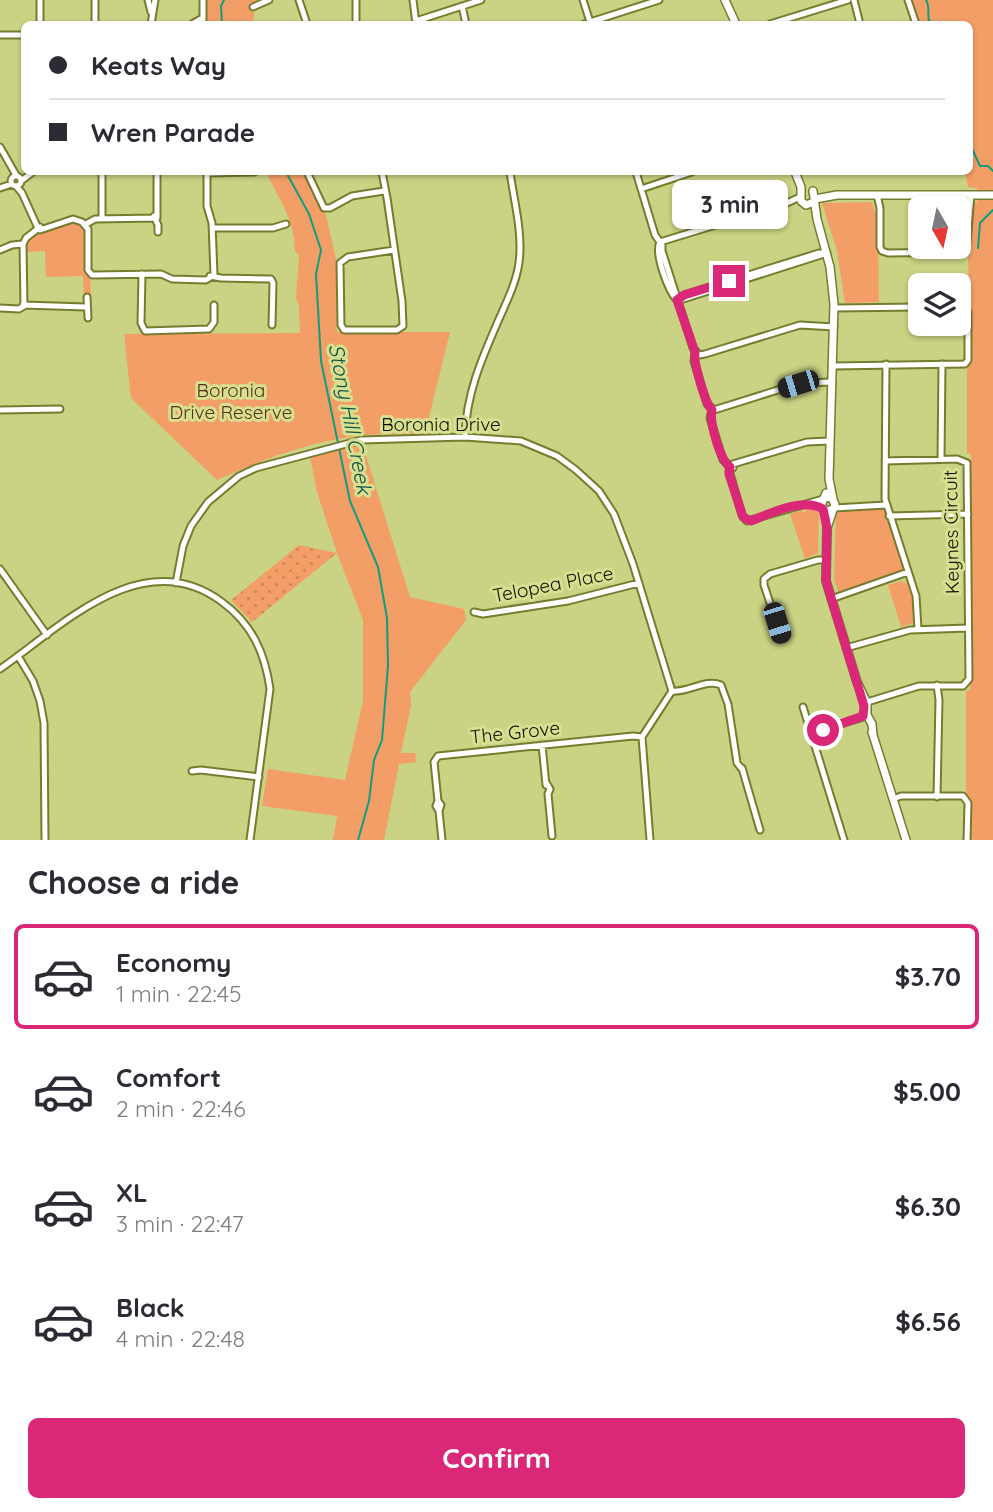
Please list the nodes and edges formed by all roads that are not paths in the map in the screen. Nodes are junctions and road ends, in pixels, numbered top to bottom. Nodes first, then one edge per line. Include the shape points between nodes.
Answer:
1 (40, 0) edge
2 (95, 0) edge
3 (148, 0) edge
4 (155, 0) edge
5 (203, 0) edge
6 (299, 0) edge
7 (356, 0) edge
8 (413, 0) edge
9 (481, 0) edge
10 (659, 0) edge
11 (851, 0) edge
12 (908, 0) edge
13 (266, 1) edge
14 (584, 3) edge
15 (460, 6) junction
16 (253, 7) dead end
17 (151, 12) junction
18 (800, 19) edge
19 (40, 21) edge
20 (95, 21) edge
21 (151, 21) edge
22 (202, 21) edge
23 (306, 21) edge
24 (356, 21) edge
25 (416, 21) edge
26 (465, 21) edge
27 (588, 21) edge
28 (859, 21) edge
29 (915, 21) edge
30 (0, 35) edge
31 (21, 35) edge
32 (0, 147) edge
33 (26, 175) edge
34 (102, 175) edge
35 (156, 175) edge
36 (207, 175) edge
37 (308, 175) edge
38 (383, 175) edge
39 (510, 175) edge
40 (637, 175) edge
41 (682, 175) edge
42 (796, 175) edge
43 (16, 181) junction
44 (641, 187) junction
45 (1, 188) edge
46 (383, 191) junction
47 (880, 195) junction
48 (969, 195) junction
49 (993, 195) edge
50 (808, 197) junction
51 (154, 217) junction
52 (102, 219) junction
53 (86, 224) junction
54 (286, 224) dead end
55 (39, 228) junction
56 (212, 228) junction
57 (158, 232) dead end
58 (661, 243) junction
59 (23, 244) junction
60 (0, 250) edge
61 (394, 251) junction
62 (827, 253) junction
63 (142, 274) junction
64 (211, 277) junction
65 (87, 297) dead end
66 (677, 300) junction
67 (22, 304) junction
68 (214, 305) dead end
69 (834, 306) junction
70 (86, 307) junction
71 (908, 307) edge
72 (0, 308) edge
73 (88, 318) dead end
74 (272, 325) dead end
75 (834, 325) junction
76 (968, 336) edge
77 (697, 353) junction
78 (832, 364) junction
79 (885, 364) junction
80 (940, 364) junction
81 (832, 384) junction
82 (712, 408) junction
83 (60, 409) dead end
84 (0, 410) edge
85 (465, 438) junction
86 (830, 442) junction
87 (885, 459) junction
88 (940, 459) junction
89 (732, 467) junction
90 (828, 504) junction
91 (885, 504) junction
92 (968, 515) junction
93 (890, 518) junction
94 (826, 562) junction
95 (0, 569) edge
96 (908, 573) junction
97 (176, 583) junction
98 (639, 583) junction
99 (831, 597) junction
100 (474, 612) dead end
101 (916, 629) junction
102 (968, 630) junction
103 (47, 635) junction
104 (782, 639) dead end
105 (847, 649) junction
106 (19, 656) junction
107 (0, 669) edge
108 (939, 685) junction
109 (672, 691) junction
110 (866, 702) junction
111 (803, 707) dead end
112 (865, 717) junction
113 (813, 733) junction
114 (642, 737) junction
115 (542, 745) junction
116 (192, 771) dead end
117 (259, 777) junction
118 (938, 797) junction
119 (894, 800) junction
120 (760, 830) dead end
121 (552, 836) dead end
122 (45, 840) edge
123 (250, 840) edge
124 (442, 840) edge
125 (650, 840) edge
126 (844, 840) edge
127 (906, 840) edge
128 (967, 840) edge

1 - 19 street
2 - 20 street
3 - 17 street
4 - 17 street
5 - 22 street
6 - 23 street
7 - 24 street
8 - 25 street
9 - 15 street
10 - 27 street
11 - 18 street
11 - 28 street
12 - 29 street
13 - 16 street
14 - 27 street
15 - 25 street
15 - 26 street
17 - 21 street
30 - 31 street
32 - 43 street
33 - 43 street
34 - 52 street
35 - 51 street
36 - 56 street
37 - 46 street via 324,205
38 - 46 street
39 - 85 street via 519,264 471,389
40 - 44 street
41 - 44 street
42 - 50 street
43 - 45 street
43 - 55 street
44 - 58 street
46 - 61 street
47 - 48 street
47 - 48 street via 880,247 888,253 966,252
47 - 50 street
48 - 49 street
50 - 58 street
50 - 62 street
51 - 52 street
51 - 57 street
52 - 53 street
53 - 55 street via 73,219
53 - 63 street via 93,272
54 - 56 street
55 - 59 street
56 - 64 street
58 - 66 street via 658,251 670,292
59 - 60 street
59 - 67 street
61 - 61 street via 344,261 342,328 400,326
62 - 66 street
62 - 69 street
63 - 64 street via 172,279
63 - 68 street via 142,319 152,330 209,329
64 - 74 street via 270,282
65 - 70 street
66 - 77 street
67 - 70 street
67 - 72 street
69 - 71 street
69 - 75 street
70 - 73 street
75 - 77 street via 800,325
75 - 78 street
76 - 80 street via 968,361
77 - 82 street via 696,365
78 - 79 street
78 - 81 street
79 - 80 street
79 - 87 street
80 - 88 street
81 - 82 street via 798,384
81 - 86 street
82 - 89 street via 710,418 723,460
83 - 84 street
85 - 97 street, Boronia Drive via 349,442 239,476 208,502 191,526
85 - 98 street, Boronia Drive via 521,441 557,456 576,470 599,491 614,514
86 - 89 street via 815,442
86 - 90 street
87 - 88 street, Keynes Circuit
87 - 91 street
88 - 92 street, Keynes Circuit via 967,463
89 - 90 street via 741,510 747,517 759,518 803,504
90 - 91 street
90 - 94 street
91 - 93 street
92 - 93 street
92 - 102 street, Keynes Circuit
93 - 96 street
94 - 99 street
94 - 104 street via 812,562 767,580
95 - 103 street
96 - 99 street
96 - 101 street via 916,598
97 - 103 street via 121,588
97 - 117 street via 224,603 259,644 270,689
98 - 100 street, Telopea Place via 568,601
98 - 109 street, Boronia Drive
99 - 105 street
101 - 102 street
101 - 105 street
102 - 108 street, Keynes Circuit via 969,679 966,684
103 - 106 street
105 - 110 street via 859,695
106 - 107 street
106 - 122 street via 33,681 44,723
108 - 110 street, Keynes Circuit
108 - 118 street
109 - 114 street
109 - 120 street via 713,682 721,685 737,763
110 - 112 street
111 - 113 street
112 - 113 street
112 - 119 street
113 - 126 street
114 - 115 street, The Grove
114 - 125 street
115 - 121 street
115 - 124 street, The Grove via 438,756 434,762 436,806
116 - 117 street
117 - 123 street
118 - 119 street
118 - 128 street via 964,800
119 - 127 street

